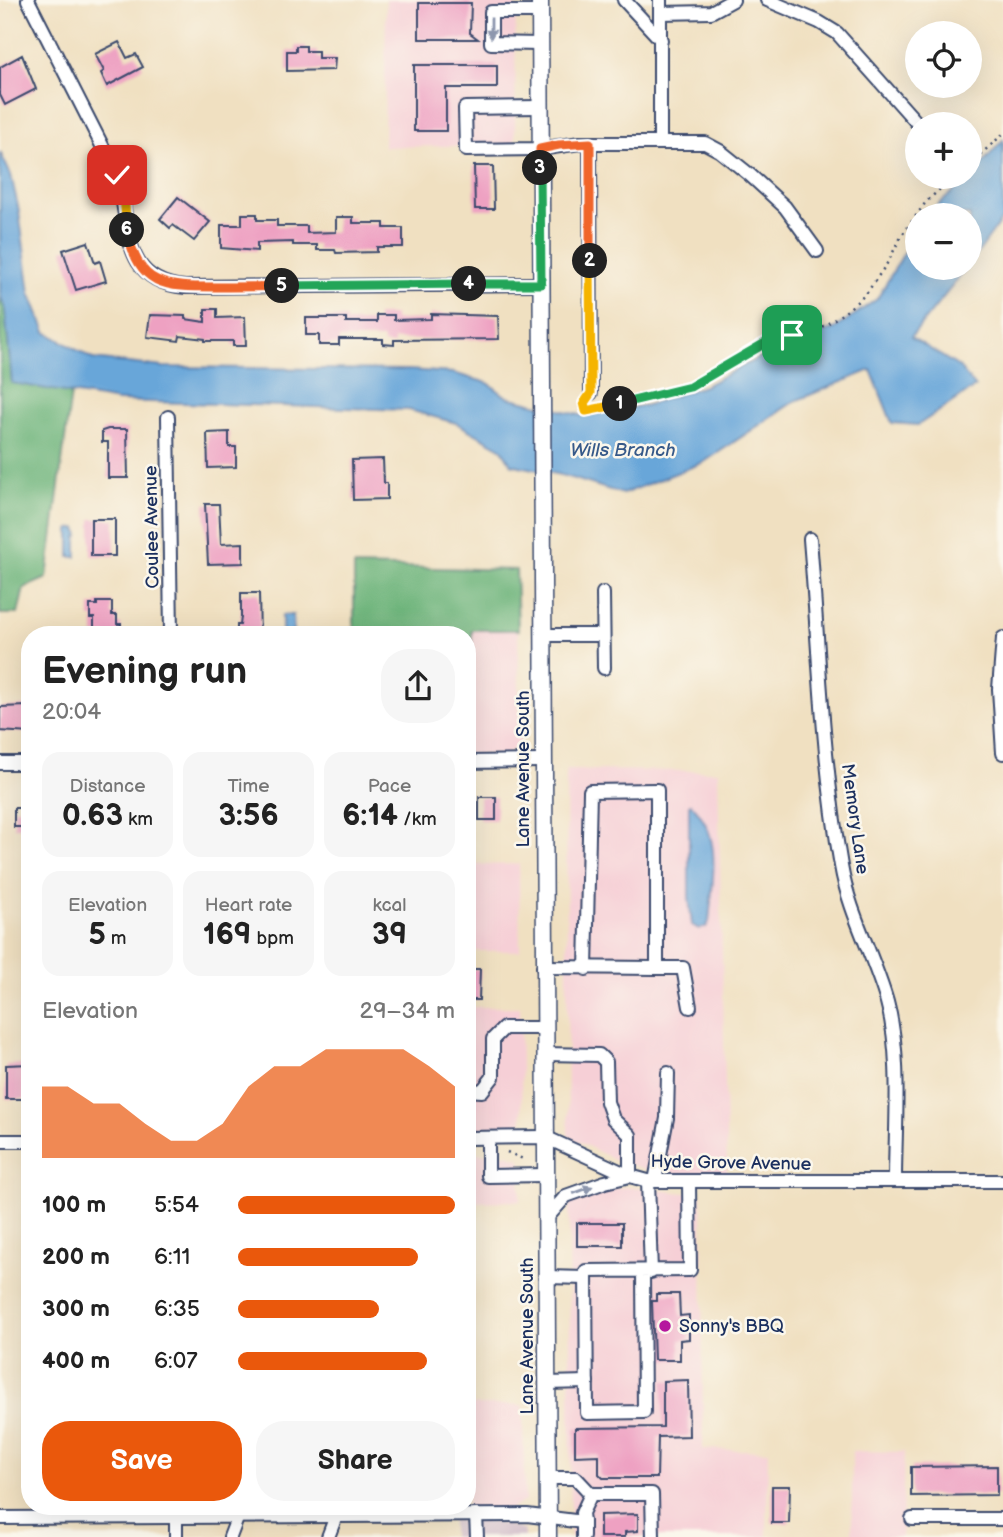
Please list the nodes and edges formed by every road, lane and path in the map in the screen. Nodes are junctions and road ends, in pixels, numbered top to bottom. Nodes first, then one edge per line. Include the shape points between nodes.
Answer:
1 (28, 0) edge
2 (624, 0) edge
3 (733, 0) edge
4 (767, 0) edge
5 (540, 6) edge
6 (660, 7) edge
7 (661, 40) junction
8 (540, 44) junction
9 (540, 107) junction
10 (907, 112) edge
11 (1003, 134) edge
12 (660, 142) junction
13 (590, 143) junction
14 (540, 149) junction
15 (982, 153) edge
16 (940, 189) edge
17 (817, 251) dead end
18 (541, 284) junction
19 (591, 393) joint
20 (168, 418) dead end
21 (810, 539) dead end
22 (603, 593) dead end
23 (171, 626) edge
24 (542, 635) junction
25 (603, 635) junction
26 (1003, 638) edge
27 (604, 668) dead end
28 (1003, 753) edge
29 (542, 761) junction
30 (476, 762) edge
31 (0, 763) edge
32 (21, 763) edge
33 (543, 967) junction
34 (657, 968) junction
35 (586, 969) junction
36 (690, 1007) dead end
37 (544, 1028) junction
38 (544, 1054) junction
39 (668, 1073) dead end
40 (476, 1091) edge
41 (476, 1138) edge
42 (488, 1138) junction
43 (545, 1138) junction
44 (0, 1141) edge
45 (21, 1141) edge
46 (507, 1152) dead end
47 (523, 1159) dead end
48 (545, 1175) junction
49 (630, 1176) junction
50 (651, 1181) junction
51 (895, 1181) junction
52 (1003, 1181) edge
53 (689, 1182) junction
54 (545, 1220) junction
55 (647, 1272) junction
56 (546, 1277) junction
57 (586, 1278) junction
58 (587, 1382) junction
59 (547, 1383) junction
60 (547, 1478) junction
61 (591, 1494) junction
62 (88, 1515) edge
63 (176, 1515) edge
64 (222, 1515) edge
65 (476, 1515) junction
66 (238, 1516) junction
67 (336, 1516) junction
68 (0, 1518) edge
69 (548, 1518) junction
70 (912, 1519) dead end
71 (1003, 1519) edge
72 (583, 1522) junction
73 (231, 1536) edge
74 (176, 1537) edge
75 (328, 1537) edge
76 (477, 1537) edge
77 (548, 1537) edge
78 (583, 1537) edge
79 (653, 1537) edge

1 - 18 street via 117,175 134,257 158,281 185,287
2 - 7 street
3 - 6 street via 711,12
4 - 10 street via 837,33
5 - 8 main road, Lane Avenue South
5 -> 8 street via 491,12 491,43
6 - 7 street
7 - 12 street
8 - 9 main road, Lane Avenue South
9 - 14 main road, Lane Avenue South
9 - 14 street via 465,107 466,150
11 - 15 path
12 - 13 street
12 - 17 street via 705,143 720,151 785,207
13 - 14 street
13 - 19 street
14 - 18 main road, Lane Avenue South
16 - 19 path via 902,235 866,294 824,326 767,342 690,387 586,411 584,403
18 - 24 main road, Lane Avenue South
20 - 23 street, Coulee Avenue
21 - 51 street, Memory Lane via 841,870 887,1000 893,1033
22 - 25 street
24 - 25 street
24 - 29 main road, Lane Avenue South
25 - 27 street
26 - 28 street via 999,689
29 - 30 street
29 - 33 main road, Lane Avenue South
31 - 32 street
33 - 35 street
33 - 37 main road, Lane Avenue South
34 - 35 street
34 - 35 street via 657,790 590,790
34 - 36 street via 683,968
37 - 38 main road, Lane Avenue South
37 - 40 street via 504,1028 493,1039 493,1077 482,1091
38 - 43 main road, Lane Avenue South
38 - 49 street via 599,1055 606,1062 607,1102 613,1119 630,1135
39 - 50 street via 667,1118
41 - 42 street, Hyde Grove Avenue
42 - 43 street, Hyde Grove Avenue
42 - 48 street via 488,1176
43 - 48 main road, Lane Avenue South
43 - 49 street, Hyde Grove Avenue
44 - 45 street
46 - 47 path
48 - 54 main road, Lane Avenue South
49 - 50 street, Hyde Grove Avenue
54 -> 49 street via 566,1196
50 - 53 street, Hyde Grove Avenue
50 - 55 street
51 - 52 street, Hyde Grove Avenue
51 - 53 street, Hyde Grove Avenue
53 - 55 street via 690,1270
54 - 56 main road, Lane Avenue South
55 - 57 street via 586,1271
55 - 58 street via 644,1412 587,1413
56 - 57 street
56 - 59 main road, Lane Avenue South
57 - 58 street
58 - 59 street
59 - 60 main road, Lane Avenue South
60 - 61 street via 576,1478
60 - 69 main road, Lane Avenue South
61 - 72 street
61 - 79 street via 652,1494
62 - 68 street
63 - 74 street
64 - 66 street
65 - 67 street
65 - 69 street
65 - 76 street
66 - 67 street
66 - 73 street
67 - 75 street
69 - 72 street
69 - 77 main road, Lane Avenue South
70 - 71 street
72 - 78 street

